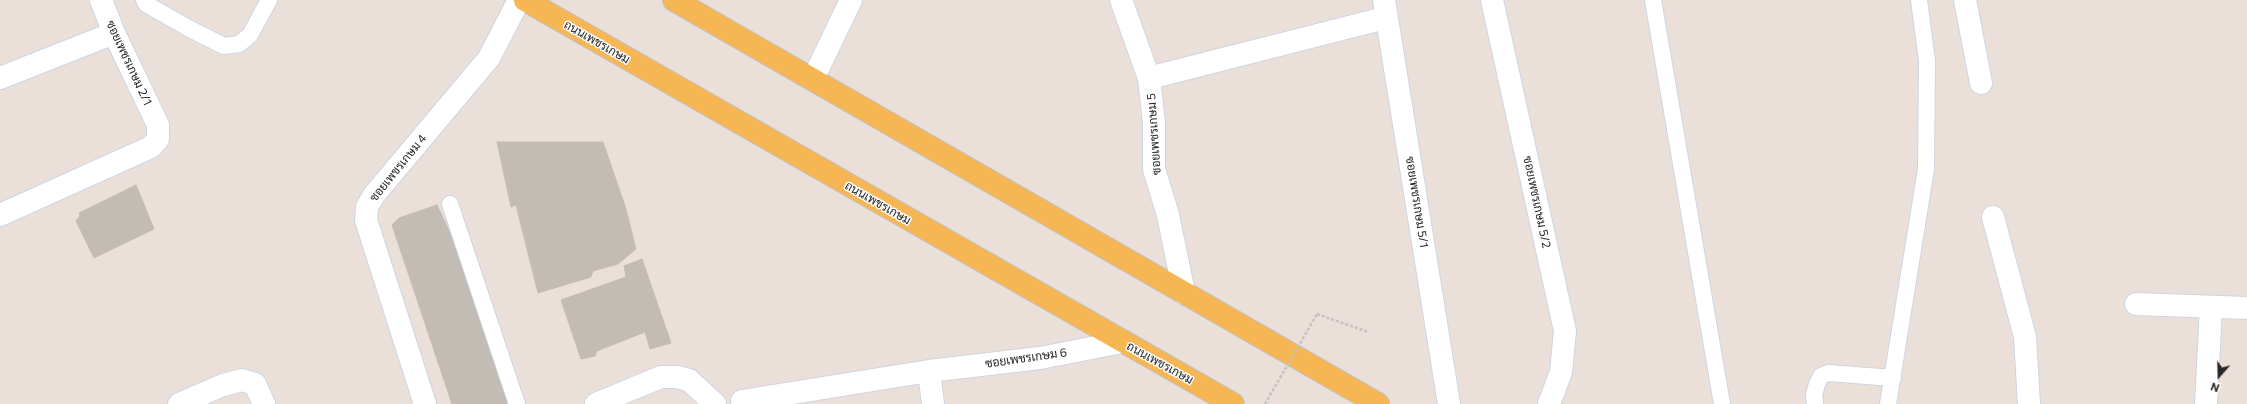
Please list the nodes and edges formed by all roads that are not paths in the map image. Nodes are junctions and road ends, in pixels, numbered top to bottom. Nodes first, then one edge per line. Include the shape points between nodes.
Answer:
1 (101, 0) edge
2 (144, 0) edge
3 (268, 0) edge
4 (519, 0) edge
5 (525, 0) edge
6 (674, 0) edge
7 (851, 0) edge
8 (1121, 0) edge
9 (1492, 0) edge
10 (1653, 0) edge
11 (1919, 0) edge
12 (1964, 0) edge
13 (1380, 10) edge
14 (114, 33) junction
15 (0, 78) edge
16 (1149, 78) junction
17 (813, 79) junction
18 (1981, 83) dead end
19 (450, 204) dead end
20 (0, 215) edge
21 (1993, 218) dead end
22 (1184, 293) junction
23 (2136, 304) dead end
24 (2211, 308) junction
25 (2247, 308) edge
26 (1122, 342) junction
27 (929, 371) junction
28 (1893, 378) junction
29 (742, 401) dead end
30 (179, 404) edge
31 (264, 404) edge
32 (425, 404) edge
33 (517, 404) edge
34 (596, 404) edge
35 (715, 404) edge
36 (933, 404) edge
37 (1233, 404) edge
38 (1378, 404) edge
39 (1449, 404) edge
40 (1550, 404) edge
41 (1722, 404) edge
42 (1815, 404) edge
43 (1888, 404) edge
44 (2029, 404) edge
45 (2206, 404) edge

1 - 14 street, ซอยเพชรเกษม 2/1
2 - 3 lane via 146,4 184,26 224,46 239,44 250,35
4 - 32 street, ซอยเพชรเกษม 4 via 488,58 374,195 367,207 366,220
5 - 26 main road, ถนนเพชรเกษม
6 - 17 main road
7 - 17 street
8 - 16 street, ซอยเพชรเกษม 5
9 - 40 street, ซอยเพชรเกษม 5/2 via 1565,331 1560,372
10 - 41 lane
11 - 28 lane via 1927,61 1926,169
12 - 18 street
13 - 16 street
13 - 39 street, ซอยเพชรเกษม 5/1
14 - 15 street
14 - 20 street, ซอยเพชรเกษม 2/1 via 158,125 158,139 152,147
16 - 22 street, ซอยเพชรเกษม 5 via 1154,123 1154,169 1168,215
17 - 22 main road
19 - 33 lane
21 - 44 street via 2026,337
22 - 38 main road
23 - 24 street
24 - 25 street
24 - 45 street
26 - 27 street, ซอยเพชรเกษม 6 via 1040,358
26 - 37 main road, ถนนเพชรเกษม
27 - 29 street, ซอยเพชรเกษม 6
27 - 36 street
28 - 42 lane via 1828,373 1821,376 1817,384
28 - 43 lane
30 - 31 street via 223,385 242,380 255,384
34 - 35 street via 661,377 689,380

